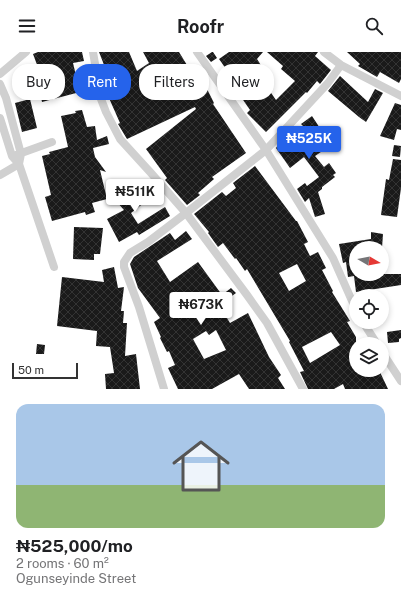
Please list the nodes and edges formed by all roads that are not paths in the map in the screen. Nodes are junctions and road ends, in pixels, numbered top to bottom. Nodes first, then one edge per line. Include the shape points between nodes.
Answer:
1 (26, 52) edge
2 (93, 52) edge
3 (197, 52) edge
4 (324, 52) edge
5 (341, 65) junction
6 (0, 74) edge
7 (0, 84) edge
8 (401, 96) edge
9 (0, 118) edge
10 (52, 142) dead end
11 (266, 150) junction
12 (21, 154) junction
13 (12, 156) junction
14 (19, 164) junction
15 (0, 175) edge
16 (186, 214) junction
17 (54, 267) dead end
18 (349, 294) edge
19 (389, 363) edge
20 (401, 381) edge
21 (164, 389) edge
22 (303, 389) edge

1 - 6 street
2 - 16 street via 101,99 120,139
3 - 11 street
4 - 5 street
5 - 8 street
5 - 11 street via 328,83
7 - 12 street
9 - 13 street
10 - 12 street
11 - 16 street
11 - 18 street via 333,258
12 - 13 street
12 - 14 street
13 - 14 street
14 - 15 street
14 - 17 street
16 - 21 street via 130,253 124,262
16 - 22 street via 266,322
19 - 20 street

